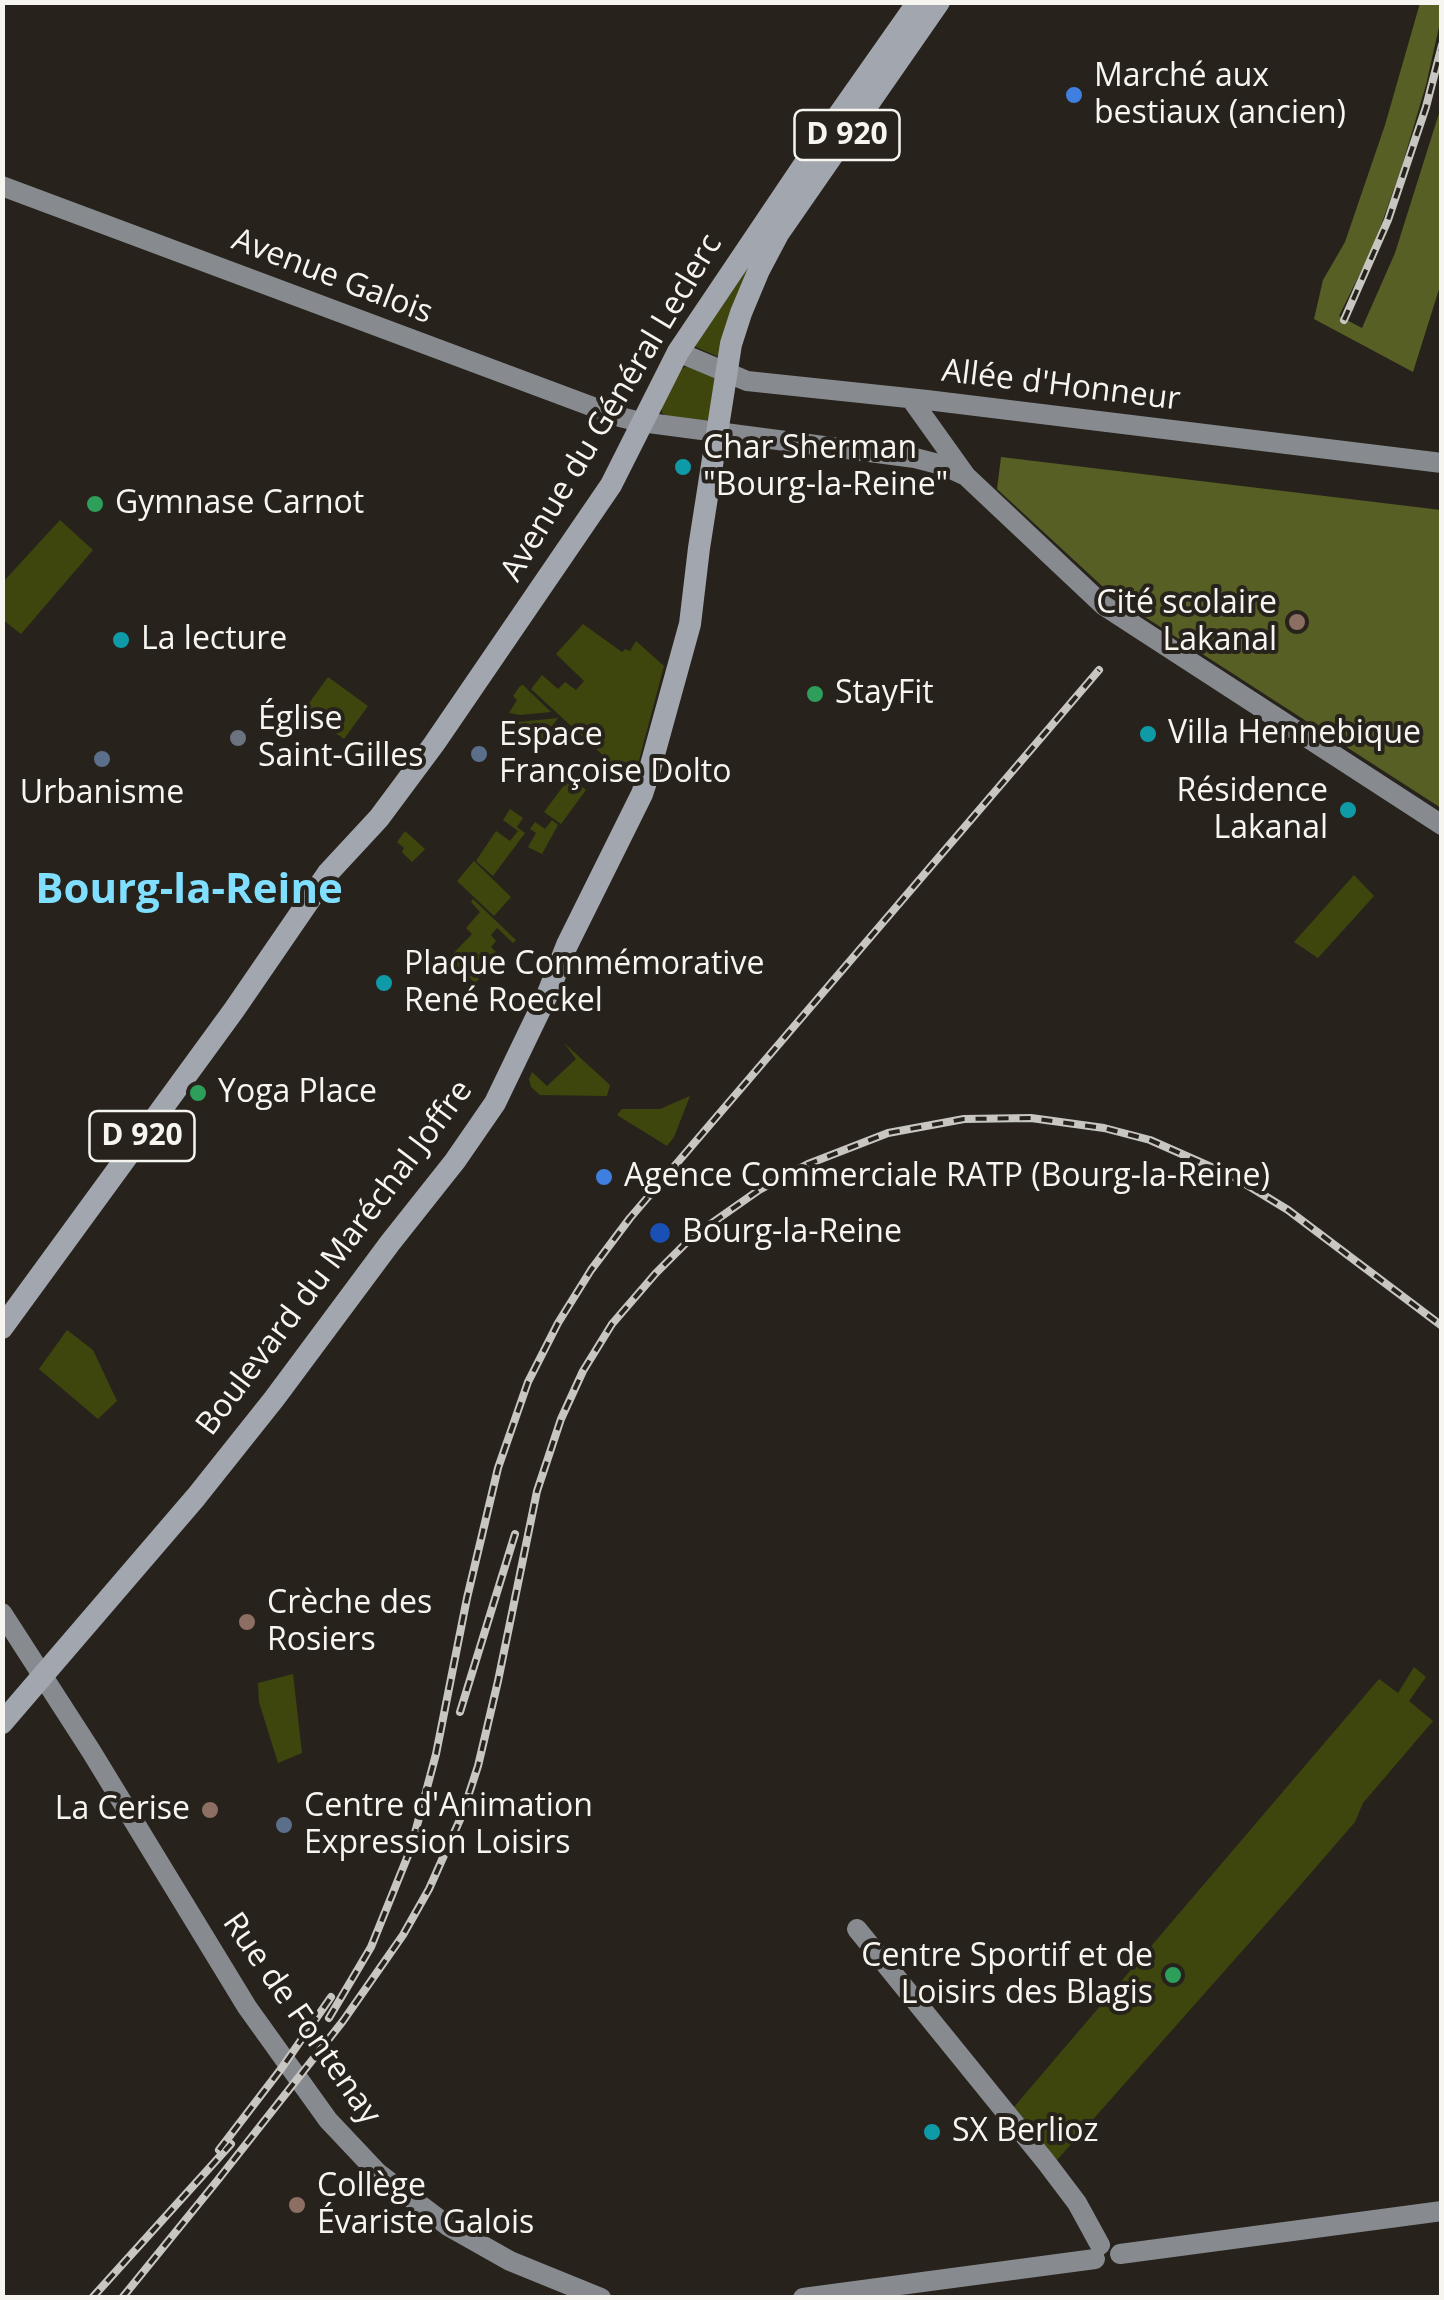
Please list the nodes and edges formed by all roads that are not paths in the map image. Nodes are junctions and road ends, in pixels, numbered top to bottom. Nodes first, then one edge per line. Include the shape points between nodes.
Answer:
1 (918, 2) edge
2 (939, 2) edge
3 (2, 186) edge
4 (678, 352) junction
5 (727, 373) junction
6 (912, 399) junction
7 (641, 422) junction
8 (718, 432) junction
9 (1442, 463) edge
10 (966, 476) junction
11 (1442, 825) edge
12 (2, 1328) edge
13 (2, 1614) edge
14 (44, 1677) junction
15 (2, 1723) edge
16 (857, 1929) dead end
17 (1442, 2211) edge
18 (1105, 2253) junction
19 (529, 2270) junction
20 (568, 2298) edge
21 (601, 2298) edge
22 (803, 2298) edge

1 - 4 main road, Avenue du Général Leclerc / D 920
2 - 5 main road, Avenue du Général Leclerc / D 920 via 778,234 741,313
3 - 7 main road, Avenue Galois
4 - 5 main road, Allée d'Honneur
4 - 7 main road, Avenue du Général Leclerc / D 920
5 - 6 main road, Allée d'Honneur via 747,381
5 - 8 main road, Avenue du Général Leclerc / D 920
6 - 9 main road, Allée d'Honneur
6 - 10 main road
7 - 8 main road, Avenue Galois
7 - 12 main road, Avenue du Général Leclerc / D 920 via 585,526 409,780 328,873
8 - 10 main road, Avenue Galois via 915,458
8 - 14 main road, Boulevard du Maréchal Joffre / D 920 via 690,624 642,794 495,1102 274,1399
10 - 11 main road via 1103,605
13 - 14 main road, Rue de Fontenay
14 - 15 main road, Boulevard du Maréchal Joffre / D 920
14 - 19 main road, Rue de Fontenay via 248,2007 328,2120 417,2204
16 - 18 main road via 1077,2202
17 - 18 main road
18 - 22 main road
19 - 20 main road
19 - 21 main road, Rue de Fontenay

